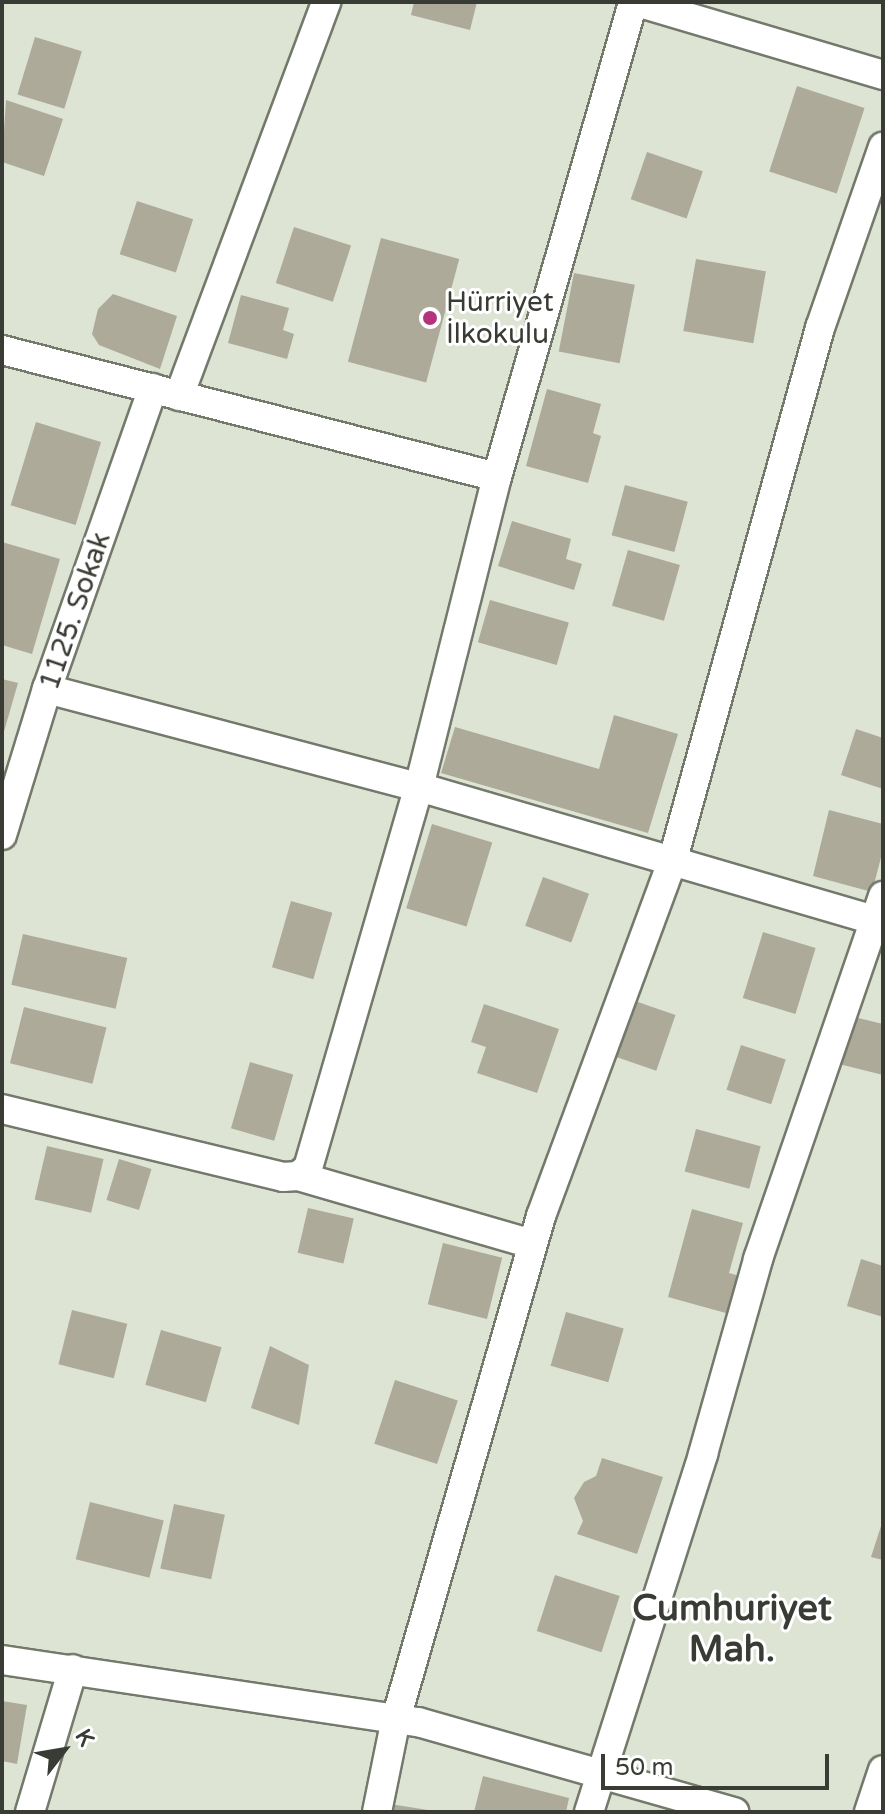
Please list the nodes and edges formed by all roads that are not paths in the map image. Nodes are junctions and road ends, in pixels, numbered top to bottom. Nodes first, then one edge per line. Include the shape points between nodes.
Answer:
1 (326, 2) edge
2 (635, 2) edge
3 (883, 75) edge
4 (883, 147) edge
5 (2, 350) edge
6 (166, 392) junction
7 (497, 477) junction
8 (47, 689) junction
9 (419, 787) junction
10 (2, 835) edge
11 (673, 859) junction
12 (880, 914) edge
13 (2, 1109) edge
14 (298, 1176) junction
15 (532, 1244) junction
16 (2, 1660) edge
17 (73, 1669) junction
18 (396, 1719) junction
19 (883, 1770) edge
20 (598, 1777) junction
21 (30, 1812) edge
22 (377, 1812) edge
23 (589, 1812) edge
24 (734, 1812) edge
25 (869, 1812) edge

1 - 6 street, 1125. Sokak
2 - 3 street
2 - 7 street
4 - 11 street via 820,328
5 - 6 street
6 - 7 street
6 - 8 street, 1125. Sokak
7 - 9 street
8 - 9 street
8 - 10 street, 1125. Sokak
9 - 11 street
9 - 14 street via 317,1145 308,1168
11 - 12 street
11 - 15 street
12 - 20 street via 758,1259 703,1454
13 - 14 street
14 - 15 street
15 - 18 street
16 - 17 street
17 - 18 street
17 - 21 street
18 - 20 street
18 - 22 street
19 - 25 street
20 - 23 street
20 - 24 street

